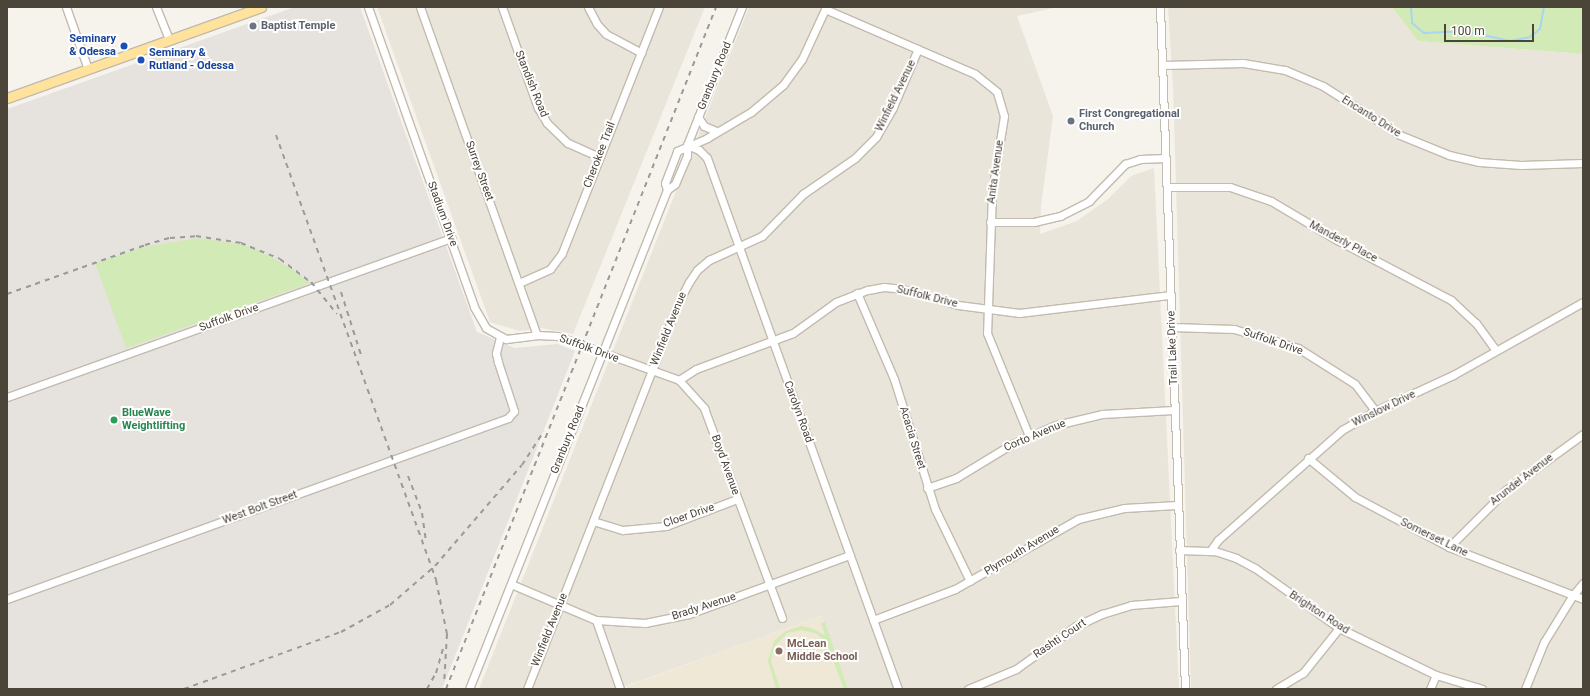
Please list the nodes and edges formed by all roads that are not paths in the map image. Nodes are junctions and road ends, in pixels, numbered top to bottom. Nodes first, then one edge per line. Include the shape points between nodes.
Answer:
1 (66, 7) edge
2 (156, 7) edge
3 (261, 7) edge
4 (368, 7) edge
5 (420, 7) edge
6 (502, 7) edge
7 (588, 7) edge
8 (659, 7) edge
9 (742, 7) edge
10 (1160, 7) edge
11 (826, 8) edge
12 (246, 10) edge
13 (169, 40) junction
14 (918, 50) junction
15 (641, 53) junction
16 (1163, 64) junction
17 (88, 69) junction
18 (7, 98) edge
19 (698, 117) junction
20 (716, 131) junction
21 (687, 145) junction
22 (599, 158) junction
23 (1166, 158) junction
24 (1583, 163) edge
25 (1167, 187) junction
26 (667, 190) junction
27 (990, 222) junction
28 (451, 238) junction
29 (739, 246) junction
30 (519, 282) junction
31 (857, 294) junction
32 (1171, 295) junction
33 (1583, 302) edge
34 (987, 310) junction
35 (1172, 326) junction
36 (537, 335) junction
37 (500, 337) junction
38 (773, 341) junction
39 (1495, 349) junction
40 (602, 354) junction
41 (652, 372) junction
42 (679, 380) junction
43 (7, 397) edge
44 (1174, 410) junction
45 (1375, 411) junction
46 (1583, 434) edge
47 (1029, 436) junction
48 (1308, 458) junction
49 (928, 488) junction
50 (737, 499) junction
51 (1177, 506) junction
52 (593, 521) junction
53 (1449, 547) junction
54 (1179, 550) junction
55 (1210, 551) junction
56 (849, 555) junction
57 (970, 581) junction
58 (1583, 583) edge
59 (511, 584) junction
60 (770, 584) junction
61 (1573, 595) junction
62 (7, 599) edge
63 (1583, 599) edge
64 (1181, 601) junction
65 (560, 604) junction
66 (782, 618) dead end
67 (596, 620) junction
68 (873, 620) junction
69 (1339, 628) junction
70 (1436, 675) junction
71 (469, 689) edge
72 (527, 689) edge
73 (620, 689) edge
74 (898, 689) edge
75 (968, 689) edge
76 (1185, 689) edge
77 (1276, 689) edge
78 (1430, 689) edge
79 (1482, 689) edge
80 (1525, 689) edge

1 - 17 street
2 - 13 street
3 - 12 main road
4 - 28 street, Stadium Drive
5 - 30 street, Surrey Street
6 - 22 street, Standish Road via 538,108 547,123 568,143
7 - 15 street via 596,24 606,34
8 - 15 street, Cherokee Trail
9 - 19 street, Granbury Road
10 - 16 street, Trail Lake Drive
11 - 14 street, Anita Avenue
11 - 20 street via 802,59 783,85 751,112
12 - 13 main road
13 - 17 main road
14 - 27 street, Anita Avenue via 975,74 997,92 1004,116
14 - 29 street, Winfield Avenue via 893,107 876,137 855,158 803,194 762,236
15 - 22 street, Cherokee Trail
16 - 23 street, Trail Lake Drive
16 - 24 street, Encanto Drive via 1242,63 1284,70 1323,86 1400,135 1449,155 1479,162 1521,165
17 - 18 main road
19 - 20 street via 704,126
19 - 21 street, Granbury Road
20 - 21 street via 707,138
21 - 26 street, Granbury Road via 687,156 675,184
21 - 26 street, Granbury Road via 677,152 665,183
21 - 29 street, Carolyn Road via 699,150 707,158
22 - 30 street, Cherokee Trail via 571,233 558,259 550,269
23 - 25 street, Trail Lake Drive
23 - 27 street via 1140,158 1125,164 1089,201 1060,216 1042,221
25 - 32 street, Trail Lake Drive
25 - 39 street, Manderly Place via 1230,187 1271,201 1337,240 1451,300 1476,323
26 - 40 street, Granbury Road
27 - 34 street, Anita Avenue
28 - 37 street, Stadium Drive via 480,319 486,328
28 - 43 street, Suffolk Drive
29 - 38 street, Carolyn Road
29 - 41 street, Winfield Avenue via 709,260 697,270 679,301
30 - 36 street, Surrey Street
31 - 34 street, Suffolk Drive via 884,287 902,289 958,305
31 - 38 street, Suffolk Drive via 836,302 793,333
31 - 49 street, Acacia Street via 894,379
32 - 34 street, Suffolk Drive via 1105,301 1042,312
32 - 35 street, Trail Lake Drive
33 - 39 street, Winslow Drive
34 - 47 street, Anita Avenue via 987,334
35 - 44 street, Trail Lake Drive
35 - 45 street, Suffolk Drive via 1234,329 1298,348 1355,384
36 - 37 street, Suffolk Drive
36 - 40 street, Suffolk Drive via 558,336
37 - 62 street, West Bolt Street via 497,358 513,414
38 - 42 street, Suffolk Drive via 696,369
38 - 56 street, Carolyn Road
39 - 45 street, Winslow Drive via 1434,384
40 - 41 street, Suffolk Drive
40 - 59 street, Granbury Road
41 - 42 street
41 - 52 street, Winfield Avenue
42 - 50 street, Boyd Avenue via 704,408
44 - 47 street, Corto Avenue via 1102,414 1071,421
44 - 51 street, Trail Lake Drive
45 - 48 street, Winslow Drive via 1342,430
46 - 53 street, Arundel Avenue via 1506,490
47 - 49 street, Corto Avenue via 956,478
48 - 53 street, Somerset Lane via 1355,497
48 - 55 street, Winslow Drive via 1218,540
49 - 57 street, Acacia Street via 944,529
50 - 52 street, Cloer Drive via 666,526 623,530
50 - 60 street, Boyd Avenue
51 - 54 street, Trail Lake Drive
51 - 57 street, Plymouth Avenue via 1124,508 1078,519 1053,531
52 - 65 street, Winfield Avenue
53 - 61 street, Somerset Lane
54 - 55 street, Brighton Road
54 - 64 street, Trail Lake Drive
55 - 69 street, Brighton Road via 1228,555 1254,568
56 - 60 street, Brady Avenue
56 - 68 street, Carolyn Road
57 - 68 street, Plymouth Avenue via 921,604
58 - 61 street
59 - 65 street, Brady Avenue
59 - 71 street, Granbury Road
60 - 66 street, Boyd Avenue
60 - 67 street, Brady Avenue via 689,614 659,621 632,623
61 - 63 street, Somerset Lane
61 - 80 street via 1544,642
64 - 75 street, Rashti Court via 1131,605 1102,614 1076,626 1016,668
64 - 76 street, Trail Lake Drive
65 - 67 street, Brady Avenue
65 - 72 street, Winfield Avenue
67 - 73 street
68 - 74 street, Carolyn Road
69 - 70 street, Brighton Road
69 - 77 street via 1303,673
70 - 78 street
70 - 79 street, Brighton Road

